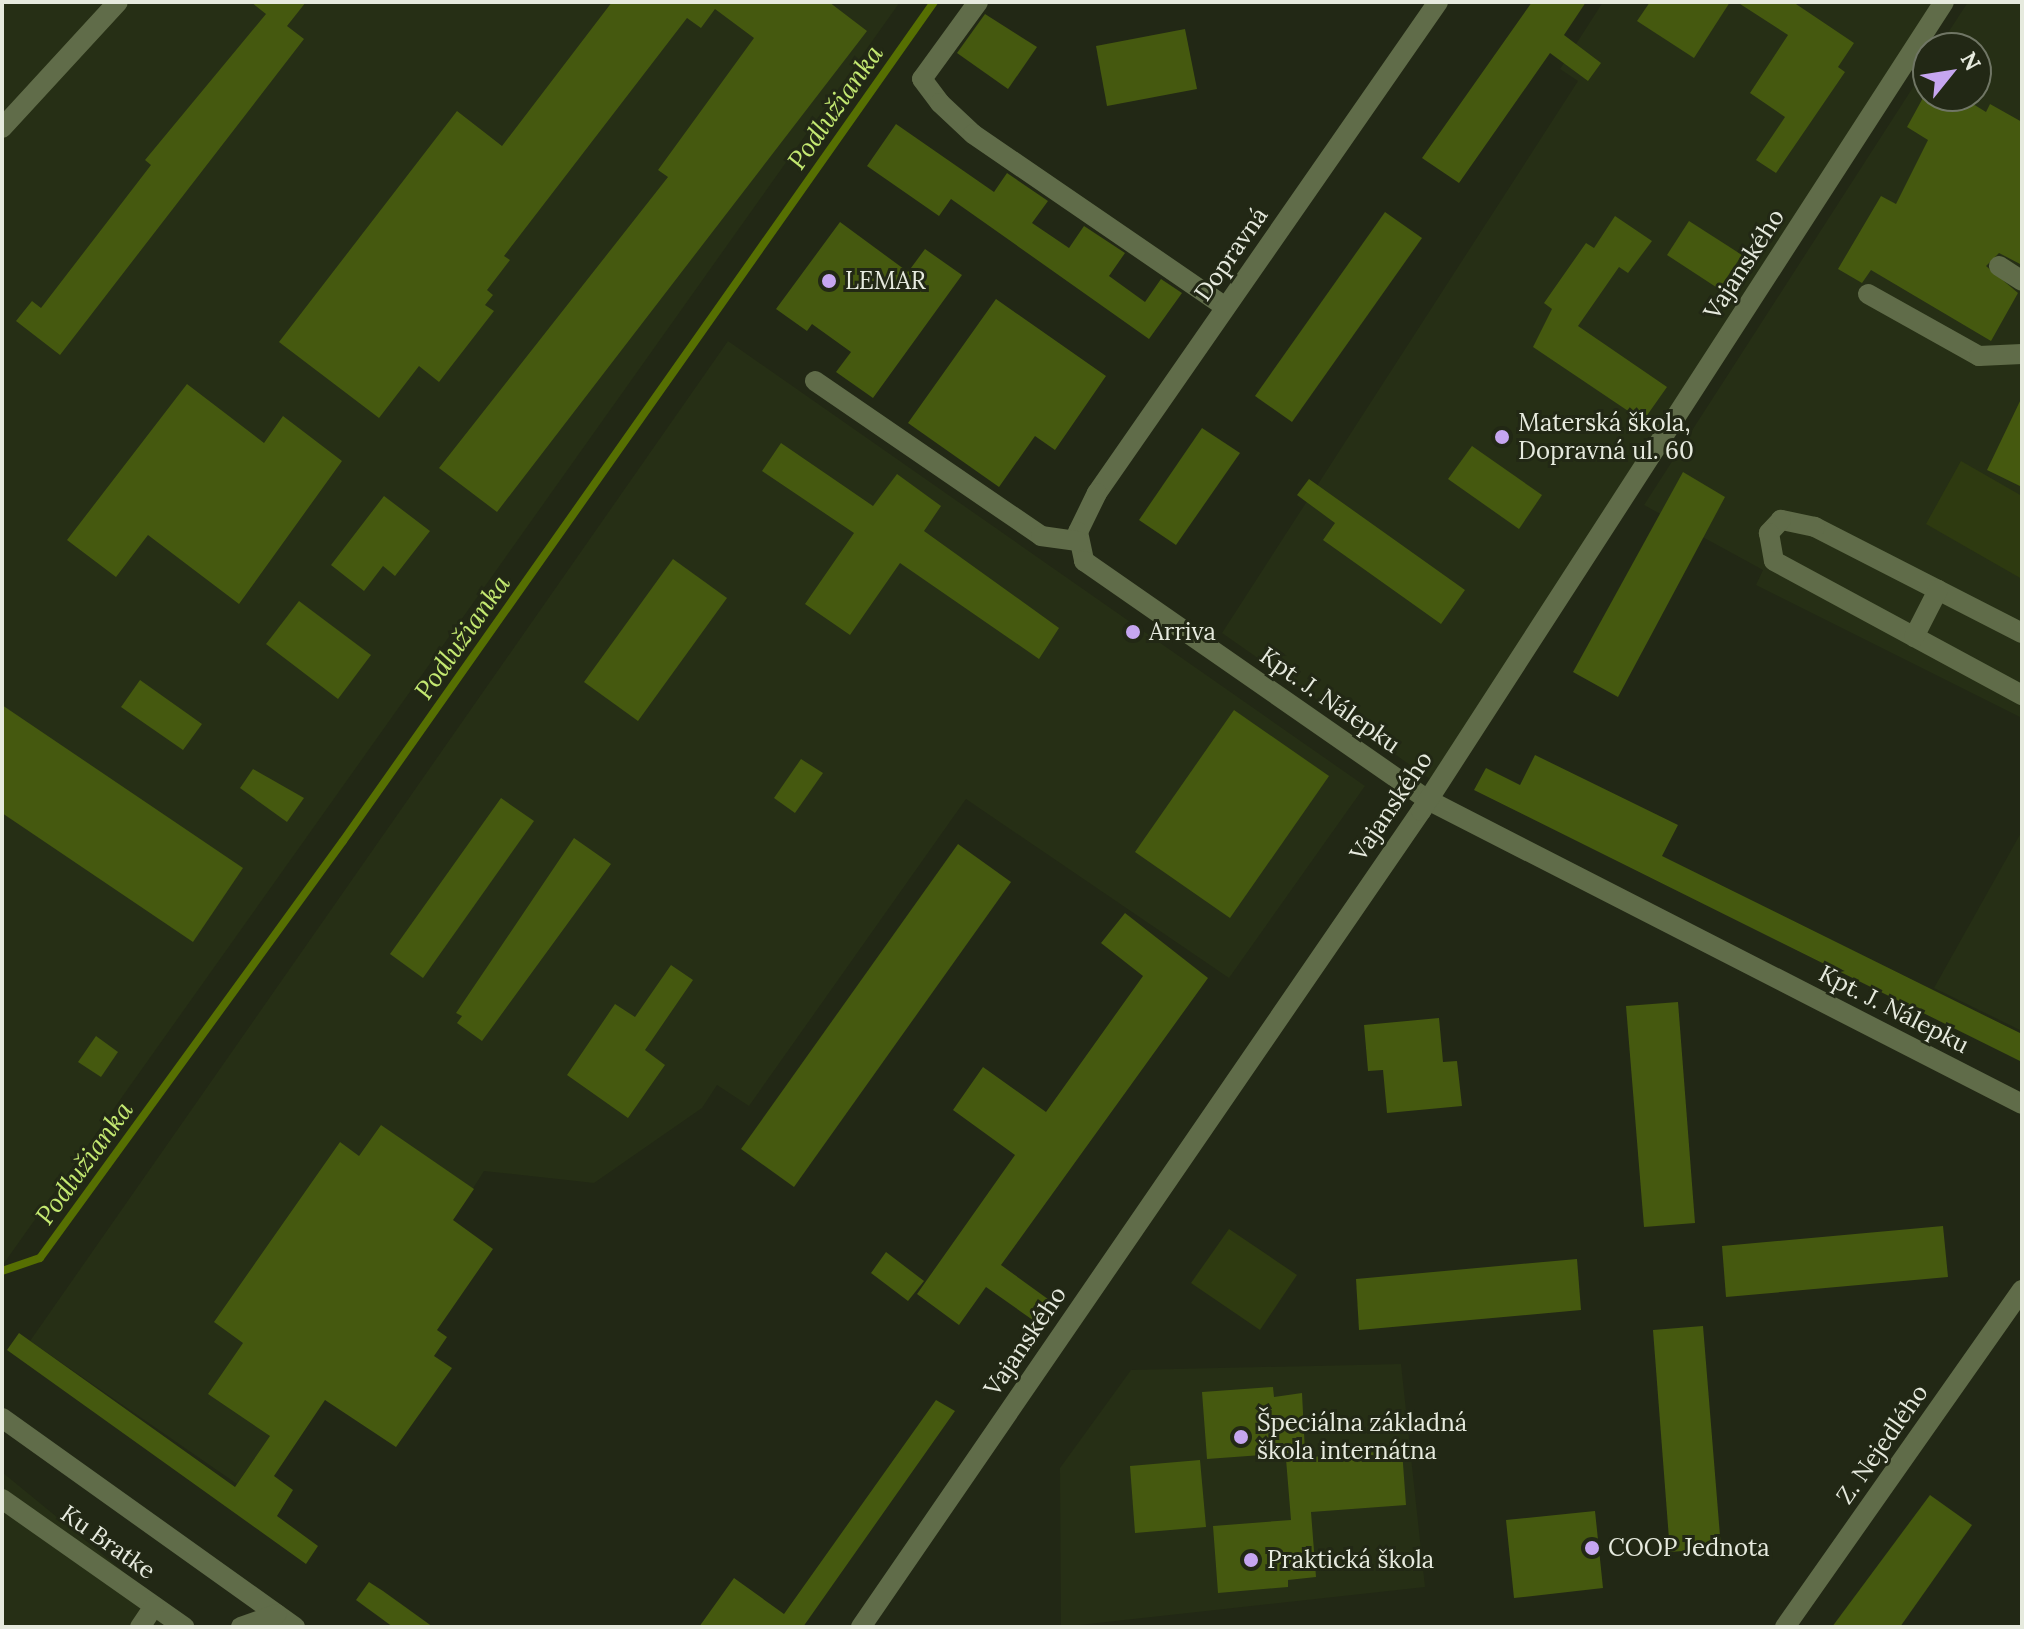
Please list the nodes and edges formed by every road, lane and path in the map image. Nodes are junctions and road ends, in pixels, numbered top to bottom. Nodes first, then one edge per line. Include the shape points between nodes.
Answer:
1 (118, 2) edge
2 (978, 2) edge
3 (1438, 2) edge
4 (1944, 2) edge
5 (2, 128) edge
6 (1999, 266) dead end
7 (2022, 281) edge
8 (1868, 294) dead end
9 (1226, 307) junction
10 (2022, 354) edge
11 (815, 381) dead end
12 (1078, 541) junction
13 (1938, 590) junction
14 (2022, 633) edge
15 (1914, 637) junction
16 (2022, 695) edge
17 (1428, 800) junction
18 (2022, 1104) edge
19 (2022, 1290) edge
20 (2, 1418) edge
21 (2, 1499) edge
22 (154, 1606) junction
23 (277, 1614) junction
24 (140, 1627) edge
25 (184, 1627) edge
26 (241, 1627) edge
27 (295, 1627) edge
28 (861, 1627) edge
29 (1785, 1627) edge

1 - 5 street
2 - 9 street via 922,79 940,103 973,134
3 - 9 street, Dopravná
4 - 17 street, Vajanského
6 - 7 street
8 - 10 street via 1979,356
9 - 12 street, Dopravná via 1097,493 1081,520
11 - 12 street via 1041,536
12 - 17 street, Kpt. J. Nálepku via 1096,572
13 - 14 street
13 - 15 street
13 - 15 street via 1815,527 1781,520 1769,533 1774,561
15 - 16 street
17 - 18 street, Kpt. J. Nálepku
17 - 28 street, Vajanského
19 - 29 street, Z. Nejedlého
20 - 23 street
21 - 22 street, Ku Bratke
22 - 24 street
22 - 25 street, Ku Bratke
23 - 26 street
23 - 27 street

